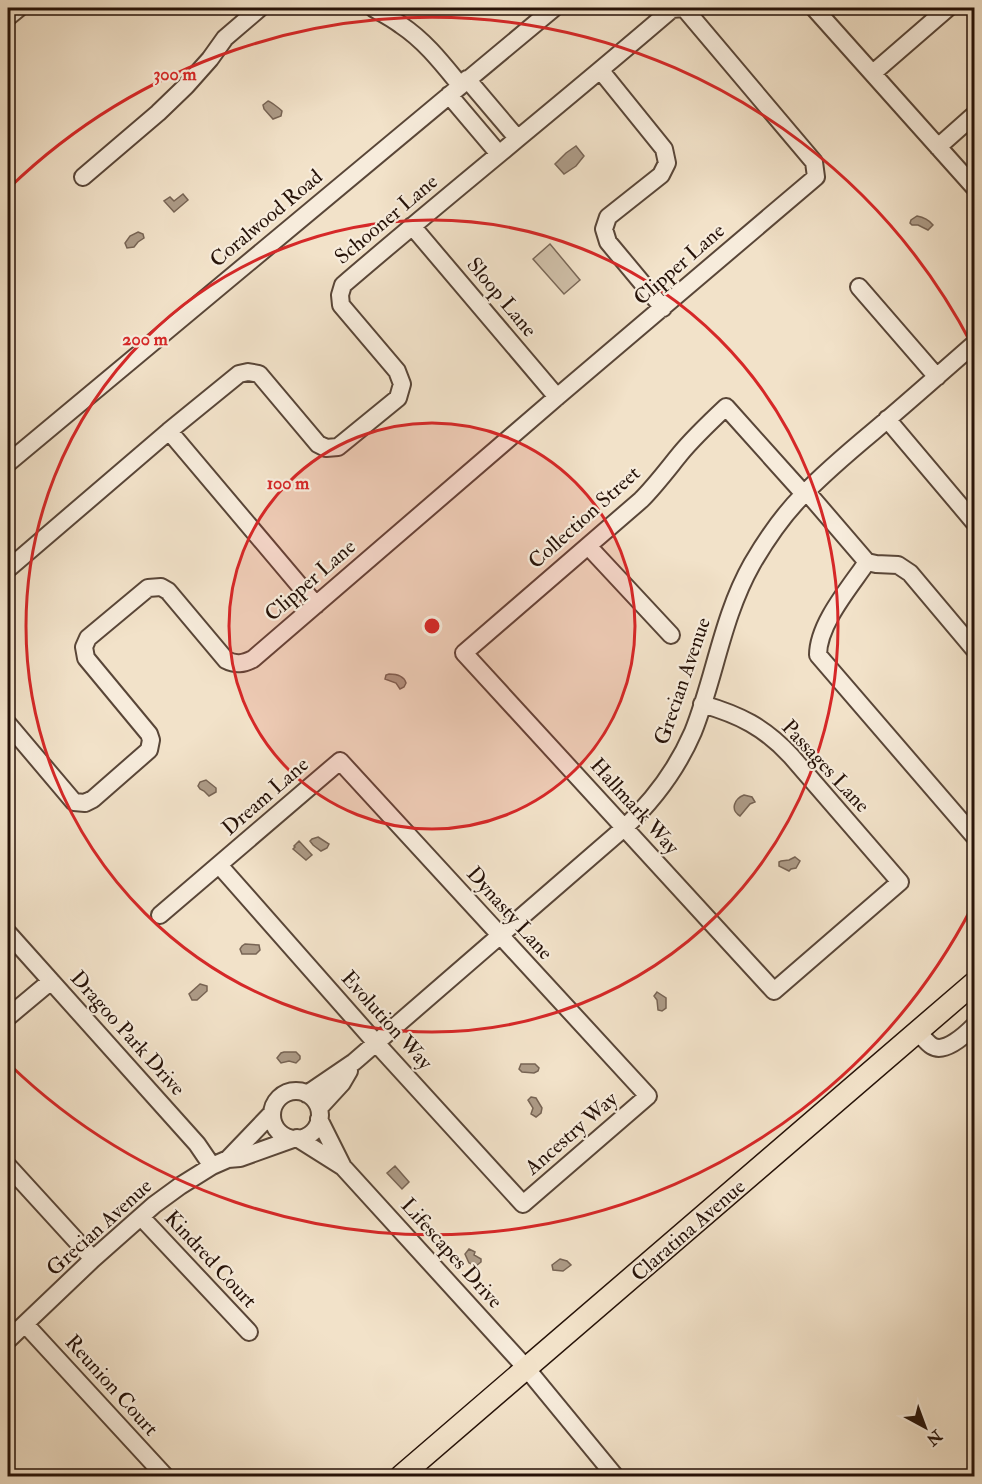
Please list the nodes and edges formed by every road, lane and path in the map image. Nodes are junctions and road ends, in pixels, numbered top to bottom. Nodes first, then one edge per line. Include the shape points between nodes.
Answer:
1 (19, 8) edge
2 (260, 8) edge
3 (373, 8) edge
4 (554, 8) edge
5 (683, 8) edge
6 (814, 8) edge
7 (948, 8) edge
8 (8, 17) edge
9 (601, 71) junction
10 (873, 73) junction
11 (459, 86) junction
12 (975, 116) edge
13 (517, 138) junction
14 (938, 147) junction
15 (499, 154) junction
16 (83, 177) dead end
17 (816, 177) joint
18 (975, 187) edge
19 (412, 226) junction
20 (859, 287) dead end
21 (663, 308) junction
22 (975, 344) edge
23 (937, 377) junction
24 (557, 397) junction
25 (887, 419) junction
26 (169, 431) junction
27 (8, 463) edge
28 (805, 493) junction
29 (975, 522) edge
30 (588, 546) junction
31 (867, 562) junction
32 (8, 569) edge
33 (316, 605) junction
34 (671, 635) dead end
35 (975, 649) edge
36 (464, 652) joint
37 (702, 704) junction
38 (8, 724) edge
39 (340, 760) joint
40 (624, 828) junction
41 (975, 836) edge
42 (219, 865) junction
43 (160, 915) dead end
44 (8, 933) edge
45 (500, 935) junction
46 (51, 981) junction
47 (975, 983) edge
48 (774, 991) joint
49 (8, 1017) edge
50 (975, 1026) edge
51 (918, 1032) junction
52 (376, 1043) junction
53 (354, 1062) junction
54 (307, 1094) junction
55 (648, 1096) joint
56 (272, 1113) junction
57 (319, 1113) junction
58 (295, 1138) junction
59 (228, 1159) junction
60 (8, 1166) edge
61 (212, 1166) junction
62 (343, 1167) junction
63 (523, 1204) joint
64 (141, 1217) junction
65 (93, 1260) junction
66 (25, 1324) junction
67 (249, 1332) dead end
68 (8, 1340) edge
69 (527, 1369) junction
70 (165, 1476) edge
71 (401, 1476) edge
72 (615, 1476) edge

1 - 8 street
2 - 16 street via 225,38 158,113
3 - 11 street via 422,41
4 - 11 street, Coralwood Road
5 - 9 street, Schooner Lane via 672,9
5 - 17 street, Schooner Lane via 814,162
6 - 10 street
7 - 10 street
9 - 13 street, Schooner Lane
9 - 21 street via 664,149 667,163 661,175 608,217 604,229 608,243
10 - 14 street
11 - 13 street
11 - 15 street
11 - 27 street, Coralwood Road
12 - 14 street
13 - 15 street, Schooner Lane
14 - 18 street
15 - 19 street, Schooner Lane
17 - 21 street, Clipper Lane
19 - 24 street, Sloop Lane
19 - 26 street, Schooner Lane via 343,285 340,295 341,305 397,371 402,384 398,398 338,447 326,448 318,444 259,374 248,372 238,374
20 - 23 street
21 - 24 street, Clipper Lane
22 - 23 street, Grecian Avenue
23 - 25 street, Grecian Avenue
24 - 33 street, Clipper Lane
25 - 28 street, Grecian Avenue
25 - 29 street
26 - 32 street, Schooner Lane
26 - 33 street
28 - 30 street, Collection Street via 726,407 641,500
28 - 31 street
28 - 37 street, Grecian Avenue via 750,567 726,622
30 - 34 street
30 - 36 street, Collection Street
31 - 35 street via 898,565 910,573
31 - 41 street via 827,622 818,655
33 - 38 street, Clipper Lane via 244,664 226,660 161,587 148,588 88,638 84,647 86,657 151,740 149,750 86,803 74,802
36 - 40 street, Hallmark Way
37 - 40 street, Grecian Avenue via 670,776
37 - 48 street, Passages Lane via 737,716 772,737 900,882
39 - 42 street, Dream Lane
39 - 45 street, Dynasty Lane
40 - 45 street, Grecian Avenue
40 - 48 street, Hallmark Way
42 - 43 street, Dream Lane
42 - 52 street, Evolution Way
44 - 46 street, Dragoo Park Drive
45 - 52 street, Grecian Avenue
45 - 55 street, Dynasty Lane
46 - 49 street
46 - 61 street, Dragoo Park Drive via 197,1144
47 - 51 main road, Claratina Avenue
50 - 51 street via 956,1042 938,1048
51 - 69 main road, Claratina Avenue
52 - 53 street, Grecian Avenue
52 - 63 street, Evolution Way
53 - 54 street, Grecian Avenue
53 - 57 street, Grecian Avenue
54 - 56 street via 298,1091 281,1096
54 - 57 street
55 - 63 street, Ancestry Way
56 - 58 street via 278,1130
56 - 59 street, Grecian Avenue
57 - 58 street via 311,1133
57 - 62 street, Lifescapes Drive
58 - 59 street, Grecian Avenue
58 - 62 street, Lifescapes Drive
59 - 61 street, Grecian Avenue
60 - 65 street
61 - 64 street, Grecian Avenue
62 - 69 street, Lifescapes Drive
64 - 65 street, Grecian Avenue
64 - 67 street, Kindred Court
65 - 66 street, Grecian Avenue
66 - 68 street, Grecian Avenue
66 - 70 street, Reunion Court
69 - 71 main road, Claratina Avenue
69 - 72 street, Lifescapes Drive

